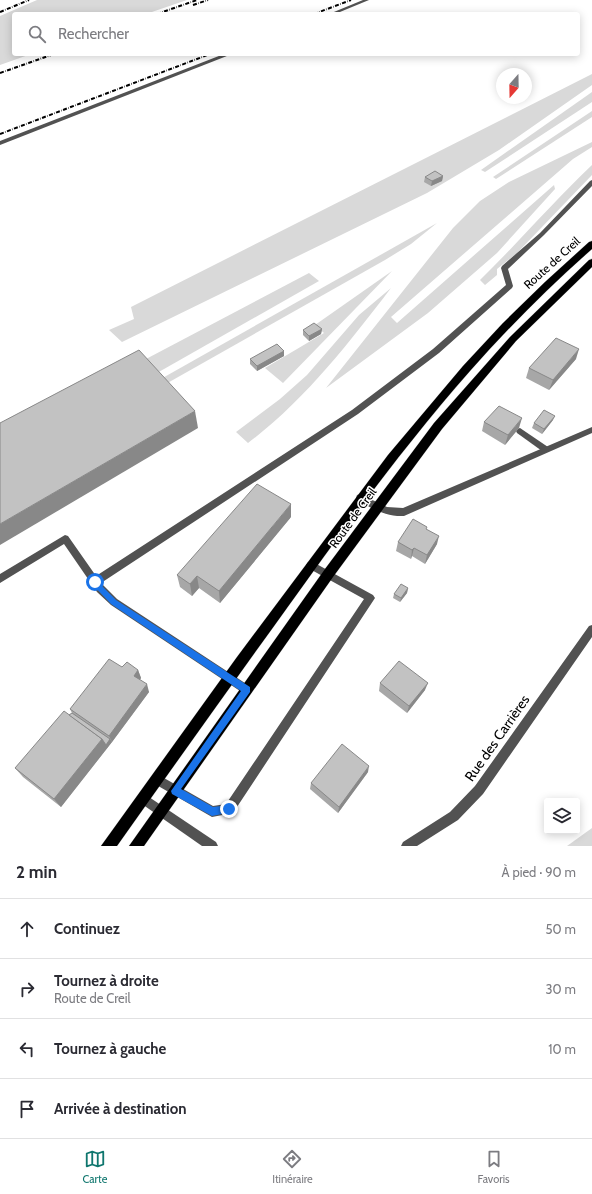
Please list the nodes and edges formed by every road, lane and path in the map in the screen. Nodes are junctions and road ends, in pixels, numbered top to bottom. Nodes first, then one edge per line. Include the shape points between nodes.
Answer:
1 (367, 0) edge
2 (336, 12) edge
3 (224, 56) edge
4 (0, 143) edge
5 (592, 182) edge
6 (592, 244) edge
7 (592, 262) edge
8 (592, 430) edge
9 (520, 431) edge
10 (546, 449) junction
11 (360, 498) junction
12 (378, 507) junction
13 (311, 565) junction
14 (329, 573) junction
15 (0, 579) edge
16 (95, 582) junction
17 (592, 629) edge
18 (229, 679) junction
19 (247, 690) junction
20 (158, 777) junction
21 (175, 791) junction
22 (143, 798) junction
23 (162, 810) junction
24 (108, 846) edge
25 (136, 846) edge
26 (212, 846) edge
27 (407, 846) edge

1 - 2 street
3 - 4 street
5 - 16 street via 542,234 504,268 510,286 436,351 355,412
6 - 11 main road, Route de Creil via 552,279 491,340 412,431
7 - 12 main road, Route de Creil via 548,304 468,389
8 - 10 street
9 - 10 street
10 - 12 street via 404,512 396,514
11 - 12 street
11 - 13 main road, Route de Creil
12 - 14 main road, Route de Creil
13 - 14 street
13 - 18 main road, Route de Creil
14 - 19 main road, Route de Creil
14 - 21 street via 370,598 229,809 212,812
15 - 16 street via 65,539
16 - 18 street via 114,602
17 - 27 street, Rue des Carrières via 479,790 454,816
18 - 19 street
18 - 20 main road, Route de Creil
19 - 21 main road, Route de Creil
20 - 21 street
20 - 22 main road, Route de Creil
21 - 23 main road, Route de Creil
22 - 23 street
22 - 24 main road, Route de Creil
23 - 25 main road, Route de Creil
23 - 26 street

